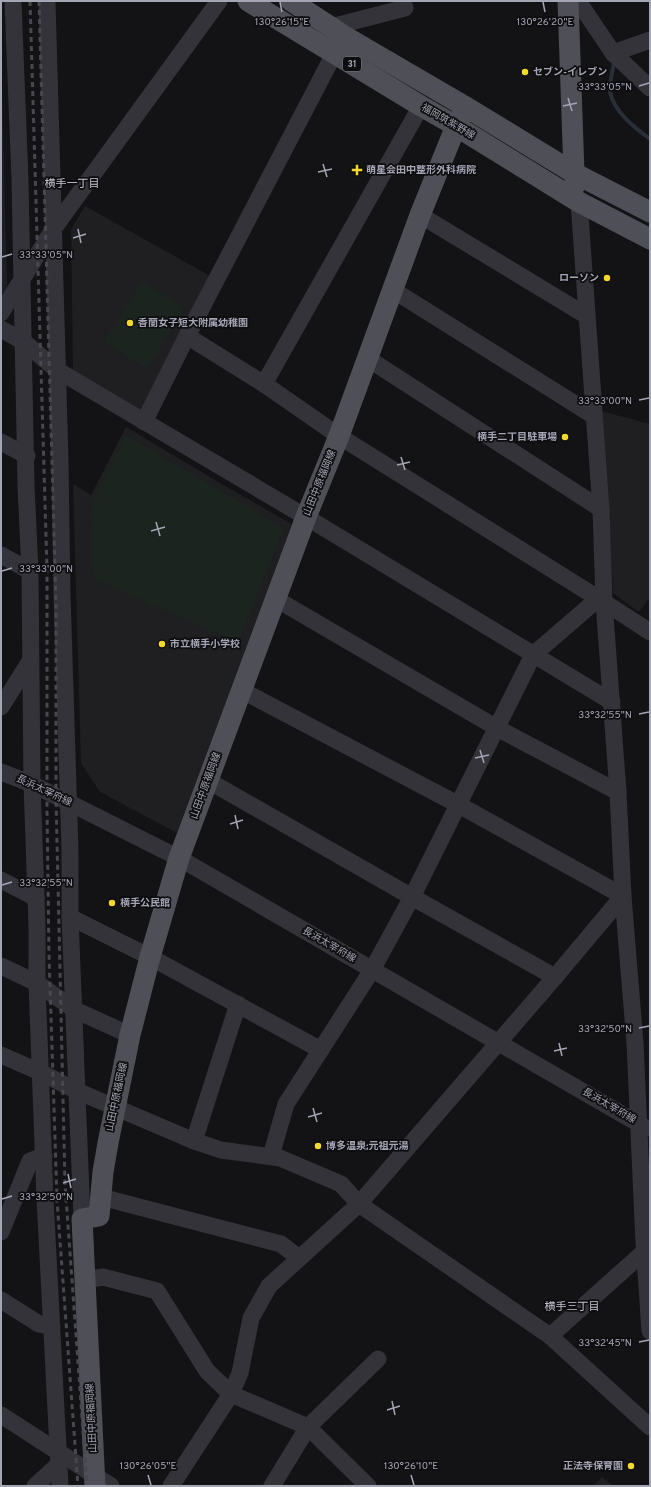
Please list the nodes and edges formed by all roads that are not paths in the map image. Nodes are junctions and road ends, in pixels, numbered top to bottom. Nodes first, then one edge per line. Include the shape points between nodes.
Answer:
1 (13, 1) edge
2 (47, 1) edge
3 (219, 1) edge
4 (248, 1) edge
5 (291, 1) edge
6 (403, 1) edge
7 (568, 1) edge
8 (578, 1) edge
9 (331, 27) junction
10 (650, 40) edge
11 (611, 50) junction
12 (334, 54) junction
13 (650, 88) edge
14 (421, 106) junction
15 (466, 107) junction
16 (456, 126) junction
17 (574, 173) junction
18 (579, 202) junction
19 (650, 212) edge
20 (420, 216) junction
21 (54, 228) junction
22 (650, 239) edge
23 (22, 279) junction
24 (393, 290) junction
25 (1, 313) edge
26 (587, 316) junction
27 (1, 329) edge
28 (187, 336) junction
29 (24, 342) junction
30 (367, 358) junction
31 (57, 370) junction
32 (264, 384) junction
33 (594, 416) junction
34 (144, 422) junction
35 (339, 436) junction
36 (1, 442) edge
37 (27, 456) junction
38 (601, 509) junction
39 (306, 517) junction
40 (1, 555) edge
41 (30, 571) junction
42 (276, 598) junction
43 (604, 602) junction
44 (650, 632) edge
45 (533, 655) junction
46 (30, 661) junction
47 (8, 680) edge
48 (241, 690) junction
49 (612, 702) junction
50 (1, 707) edge
51 (497, 728) junction
52 (1, 772) edge
53 (207, 780) junction
54 (32, 784) junction
55 (618, 792) junction
56 (68, 802) junction
57 (459, 805) junction
58 (179, 858) junction
59 (1, 880) edge
60 (623, 896) junction
61 (412, 897) junction
62 (36, 898) junction
63 (70, 917) junction
64 (150, 957) junction
65 (1, 966) edge
66 (372, 970) junction
67 (555, 977) junction
68 (37, 984) junction
69 (238, 1004) junction
70 (75, 1010) junction
71 (130, 1035) junction
72 (498, 1042) junction
73 (321, 1050) junction
74 (1, 1055) edge
75 (40, 1072) junction
76 (77, 1092) junction
77 (114, 1108) junction
78 (645, 1127) edge
79 (194, 1141) junction
80 (44, 1156) junction
81 (271, 1156) junction
82 (101, 1197) junction
83 (359, 1204) junction
84 (82, 1219) junction
85 (1, 1232) edge
86 (647, 1244) edge
87 (299, 1258) junction
88 (85, 1280) junction
89 (1, 1300) edge
90 (52, 1326) junction
91 (650, 1331) edge
92 (550, 1336) junction
93 (378, 1359) dead end
94 (231, 1394) junction
95 (1, 1415) edge
96 (308, 1427) junction
97 (650, 1427) edge
98 (58, 1458) junction
99 (100, 1483) edge
100 (35, 1486) edge
101 (60, 1486) edge
102 (170, 1486) edge
103 (272, 1486) edge
104 (368, 1486) edge

1 - 23 street
2 - 21 street
3 - 21 street
4 - 12 main road, 福岡筑紫野線 / 31
5 - 9 main road, 31
6 - 9 street via 405,8
7 - 17 main road
8 - 11 street
9 - 15 main road, 31
10 - 11 street
11 - 13 street
12 - 14 main road, 福岡筑紫野線 / 31
12 - 28 street
14 - 16 main road, 福岡筑紫野線 / 31
14 - 32 street
15 - 16 main road, 山田中原福岡線
15 - 17 main road, 31
16 - 18 main road, 福岡筑紫野線 / 31
16 - 20 main road, 山田中原福岡線
17 - 18 main road
17 - 19 main road, 31
18 - 22 main road, 福岡筑紫野線 / 31
18 - 26 street
20 - 24 main road, 山田中原福岡線
20 - 26 street
21 - 23 street
21 - 31 street
23 - 25 street
23 - 29 street
24 - 30 main road, 山田中原福岡線
24 - 33 street
26 - 33 street
27 - 29 street
28 - 32 street
28 - 34 street
29 - 31 street
29 - 37 street
30 - 35 main road, 山田中原福岡線
30 - 38 street
31 - 34 street
31 - 56 street
32 - 35 street
33 - 38 street
34 - 39 street
35 - 39 main road, 山田中原福岡線
35 - 43 street
36 - 37 street
37 - 41 street
38 - 43 street
39 - 42 main road, 山田中原福岡線
39 - 45 street
40 - 41 street
41 - 46 street
42 - 48 main road, 山田中原福岡線
42 - 51 street
43 - 44 street
43 - 45 street via 592,604
43 - 49 street
45 - 49 street
45 - 51 street
46 - 47 street
46 - 54 street
47 - 50 street
48 - 53 main road, 山田中原福岡線
48 - 57 street
49 - 55 street
51 - 55 street
51 - 57 street
52 - 54 street, 長浜太宰府線
53 - 58 main road, 山田中原福岡線
53 - 61 street
54 - 56 street, 長浜太宰府線
54 - 62 street
55 - 60 street
56 - 58 street, 長浜太宰府線
56 - 63 street
57 - 60 street
57 - 61 street
58 - 64 main road, 山田中原福岡線
58 - 66 street, 長浜太宰府線
59 - 62 street
60 - 67 street
60 - 78 street
61 - 66 street
61 - 67 street
62 - 68 street
63 - 64 street
63 - 70 street
64 - 69 street
64 - 71 main road, 山田中原福岡線
65 - 68 street
66 - 72 street, 長浜太宰府線
66 - 73 street
67 - 72 street
68 - 70 street
68 - 75 street
69 - 73 street
69 - 79 street
70 - 71 street
70 - 76 street
71 - 77 main road, 山田中原福岡線
72 - 78 street, 長浜太宰府線
72 - 83 street
73 - 81 street via 286,1104
74 - 75 street
75 - 76 street
75 - 80 street
76 - 77 street
76 - 84 street
77 - 79 street
77 - 82 main road, 山田中原福岡線
78 - 86 street
79 - 81 street via 221,1150
80 - 85 street via 30,1161
80 - 90 street
81 - 83 street via 341,1184
82 - 84 main road, 山田中原福岡線 via 99,1216
82 - 87 street via 281,1244
83 - 87 street
83 - 92 street
84 - 88 main road, 山田中原福岡線
86 - 91 street
86 - 92 street
87 - 94 street via 269,1286 250,1318 240,1373
88 - 94 street via 103,1277 157,1291 207,1371
88 - 99 main road, 山田中原福岡線
89 - 90 street via 39,1324
90 - 98 street
92 - 97 street
93 - 96 street
94 - 96 street
94 - 102 street
95 - 98 street
96 - 103 street
96 - 104 street
98 - 99 street
98 - 100 street
98 - 101 street

